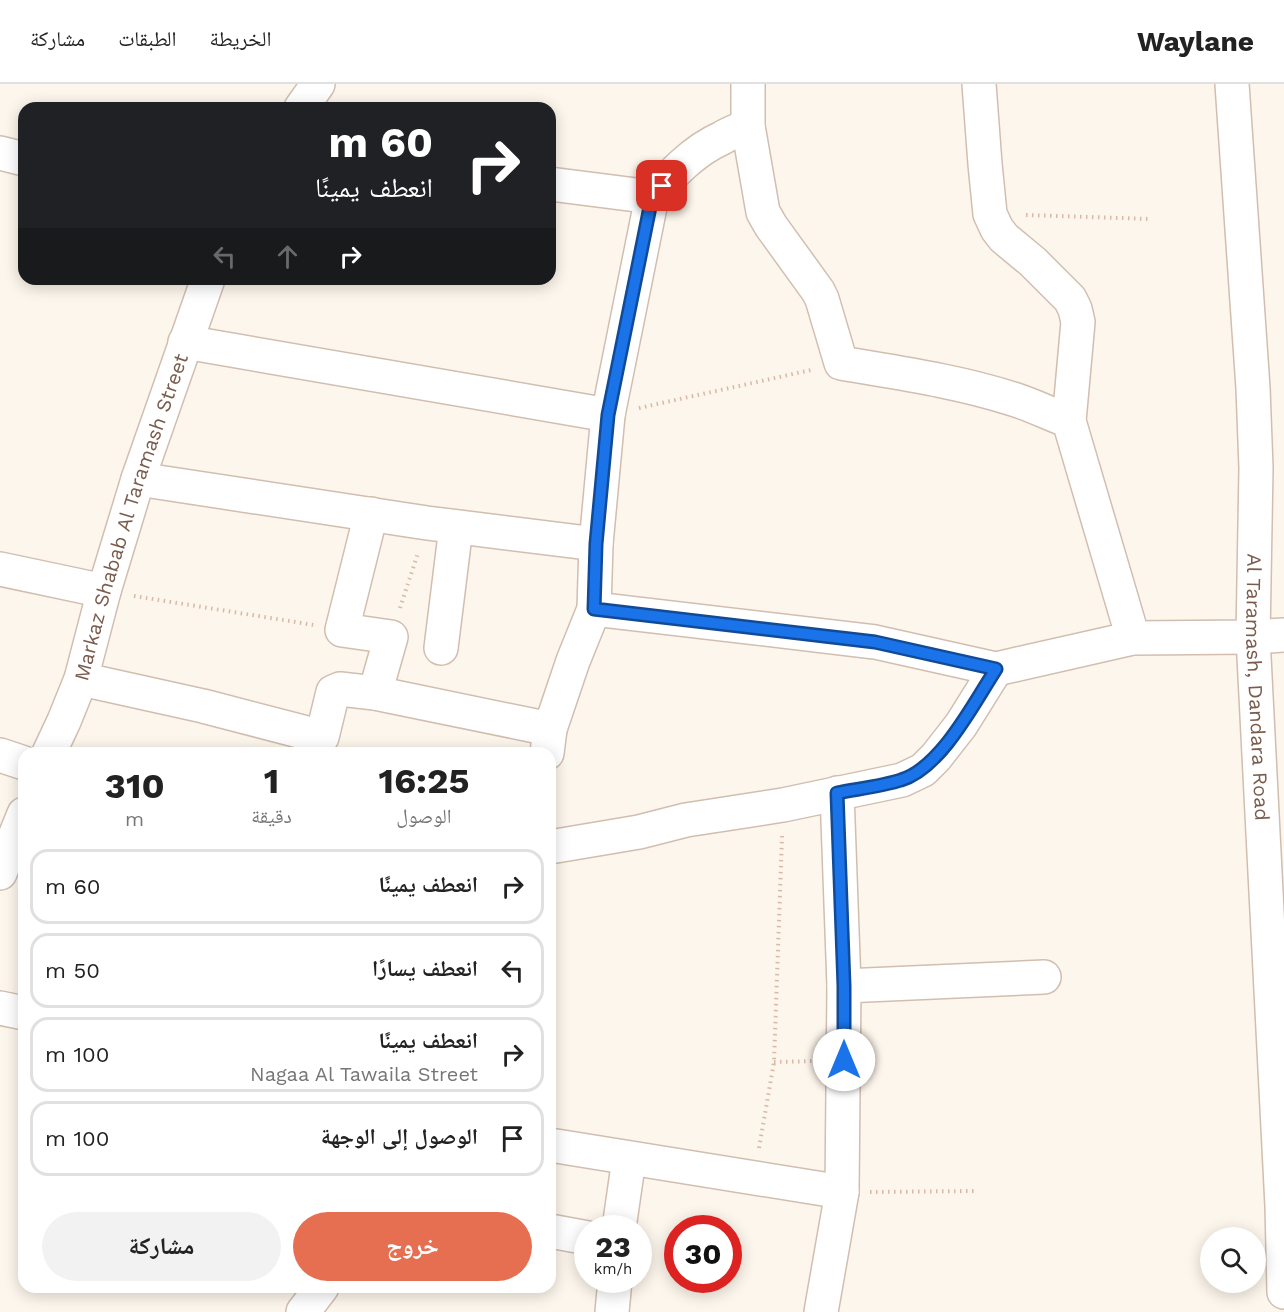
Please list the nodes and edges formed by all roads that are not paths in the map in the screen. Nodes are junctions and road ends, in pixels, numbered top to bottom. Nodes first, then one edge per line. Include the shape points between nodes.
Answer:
1 (318, 84) edge
2 (748, 84) edge
3 (980, 84) edge
4 (1232, 84) edge
5 (305, 102) edge
6 (748, 126) junction
7 (0, 153) edge
8 (18, 158) edge
9 (556, 185) edge
10 (652, 197) junction
11 (206, 285) edge
12 (185, 342) junction
13 (608, 415) junction
14 (1069, 421) junction
15 (138, 479) junction
16 (371, 514) junction
17 (441, 525) junction
18 (596, 544) junction
19 (0, 569) edge
20 (104, 591) junction
21 (594, 609) junction
22 (1268, 636) edge
23 (1133, 638) junction
24 (441, 648) dead end
25 (996, 669) junction
26 (81, 679) junction
27 (375, 693) junction
28 (548, 741) edge
29 (52, 747) edge
30 (0, 755) edge
31 (18, 761) edge
32 (837, 793) junction
33 (18, 828) edge
34 (556, 846) edge
35 (1, 869) edge
36 (1044, 977) dead end
37 (844, 986) junction
38 (0, 1008) edge
39 (18, 1012) edge
40 (556, 1146) edge
41 (629, 1159) junction
42 (842, 1192) junction
43 (622, 1215) edge
44 (556, 1232) edge
45 (574, 1235) edge
46 (317, 1293) edge
47 (614, 1293) edge
48 (1284, 1293) edge
49 (303, 1312) edge
50 (612, 1312) edge
51 (821, 1312) edge

1 - 5 street
2 - 6 street
3 - 14 street via 990,214 1004,238 1033,262 1075,309 1078,322
4 - 22 street, Al Taramash, Dandara Road
6 - 10 street via 694,154
6 - 14 street via 764,212 818,291 841,363 977,389
7 - 8 street
9 - 10 street
10 - 13 street
11 - 12 street, Markaz Shabab Al Taramash Street
12 - 13 street
12 - 15 street, Markaz Shabab Al Taramash Street
13 - 18 street
14 - 23 street
15 - 16 street
15 - 20 street, Markaz Shabab Al Taramash Street
16 - 17 street
16 - 27 street via 342,630 391,637
17 - 18 street
17 - 24 street
18 - 21 street
19 - 20 street
20 - 26 street, Markaz Shabab Al Taramash Street
21 - 25 street via 875,642
21 - 28 street
22 - 23 street
22 - 48 street, Al Taramash, Dandara Road
23 - 25 street
25 - 32 street via 961,725 922,770 902,780
26 - 27 street via 322,737 333,692 340,689
26 - 29 street, Markaz Shabab Al Taramash Street
27 - 28 street
30 - 31 street
32 - 34 street
32 - 37 street
33 - 35 street
36 - 37 street
37 - 42 street
38 - 39 street
40 - 41 street
41 - 42 street
41 - 43 street
42 - 51 street
44 - 45 street
46 - 49 street
47 - 50 street

